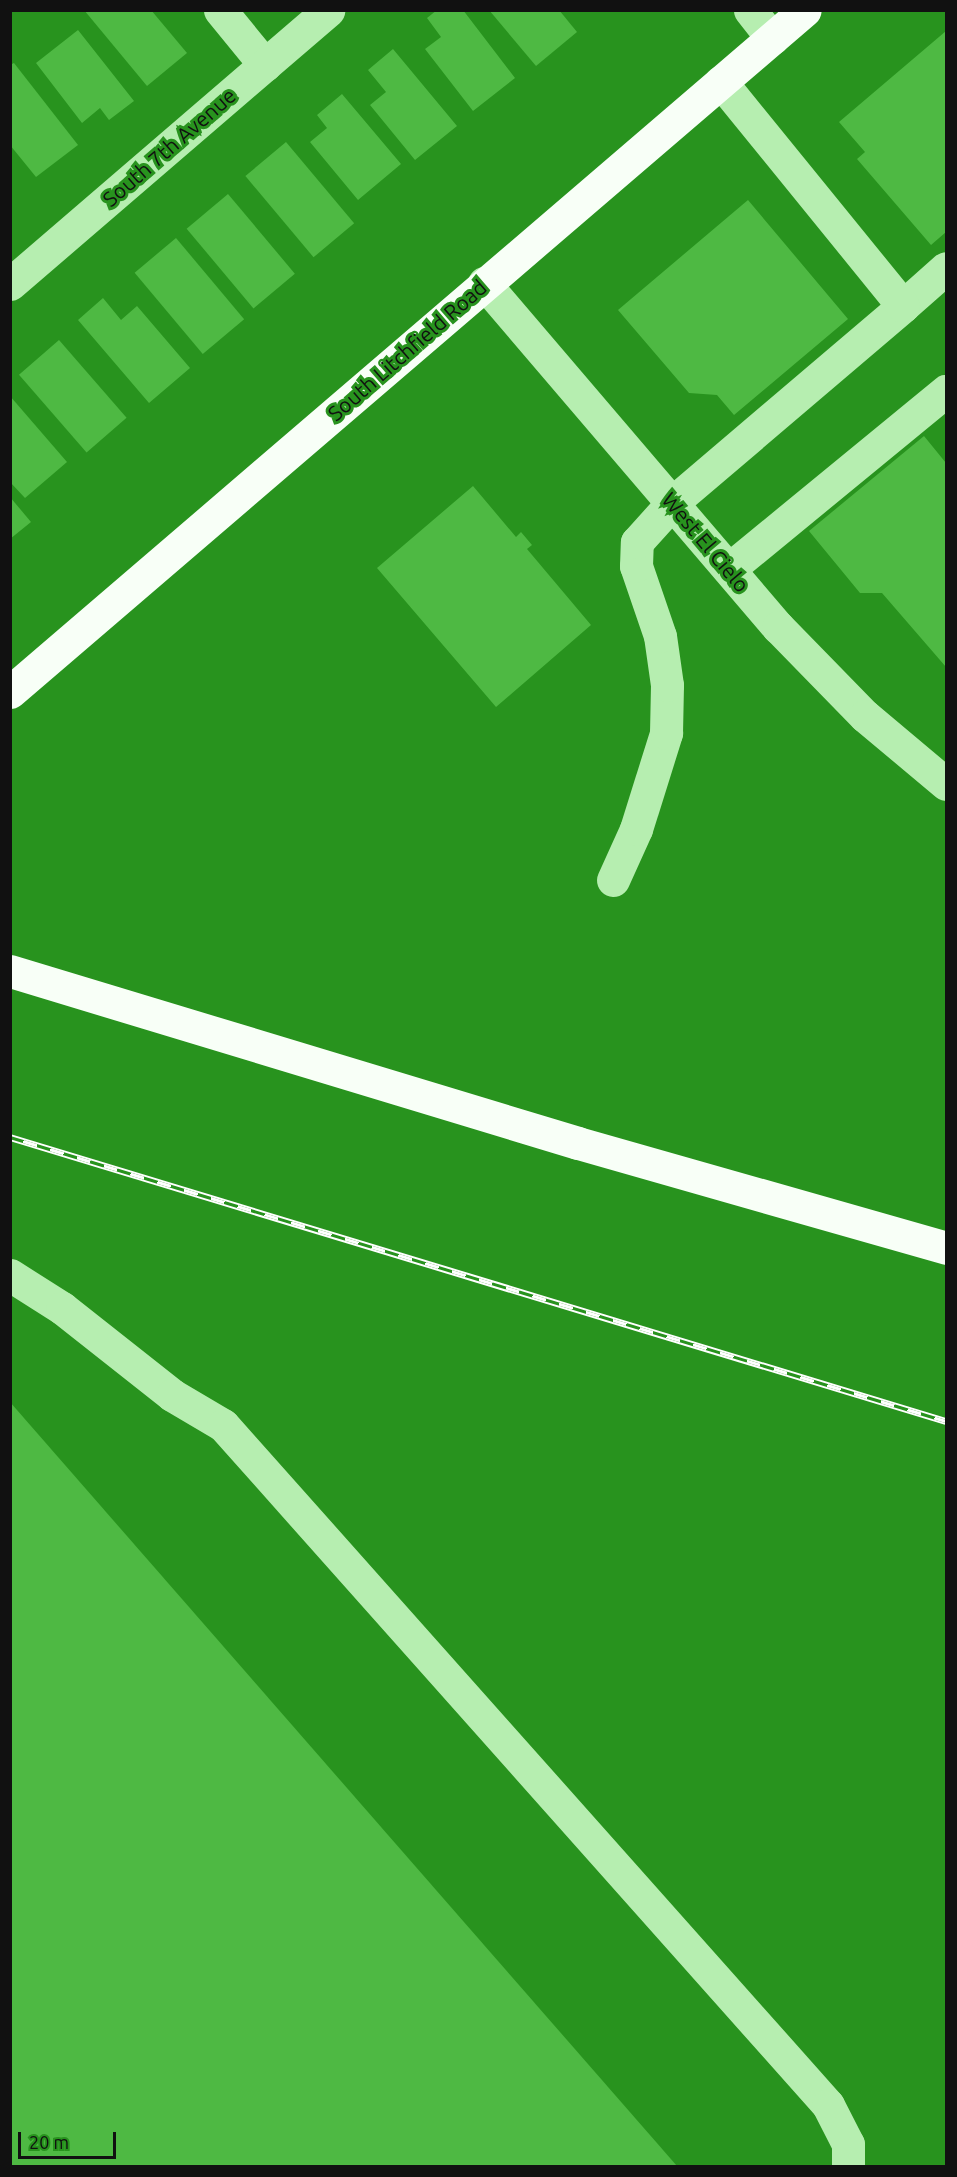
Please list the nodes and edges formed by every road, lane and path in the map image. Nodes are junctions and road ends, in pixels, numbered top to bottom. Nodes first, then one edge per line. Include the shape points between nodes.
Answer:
1 (220, 10) edge
2 (328, 10) edge
3 (750, 10) edge
4 (806, 10) edge
5 (772, 38) junction
6 (265, 65) junction
7 (721, 82) junction
8 (946, 268) edge
9 (484, 283) junction
10 (10, 284) edge
11 (903, 306) junction
12 (946, 391) edge
13 (673, 502) junction
14 (729, 569) junction
15 (10, 692) edge
16 (946, 784) edge
17 (613, 880) dead end
18 (10, 971) edge
19 (946, 1248) edge
20 (10, 1275) edge
21 (848, 2166) edge

1 - 6 street
2 - 6 street, South 7th Avenue
3 - 5 street
4 - 5 main road, South Litchfield Road
5 - 7 main road, South Litchfield Road
6 - 10 street, South 7th Avenue
7 - 9 main road, South Litchfield Road
7 - 11 street
8 - 11 street
9 - 13 street, West El Cielo
9 - 15 main road, South Litchfield Road
11 - 13 street
12 - 14 street
13 - 14 street, West El Cielo
13 - 17 street via 637,542 636,566 660,636 667,685 666,733 636,829
14 - 16 street, West El Cielo via 778,627 865,716
18 - 19 main road via 578,1143
20 - 21 street via 62,1308 172,1395 223,1425 828,2104 848,2144

